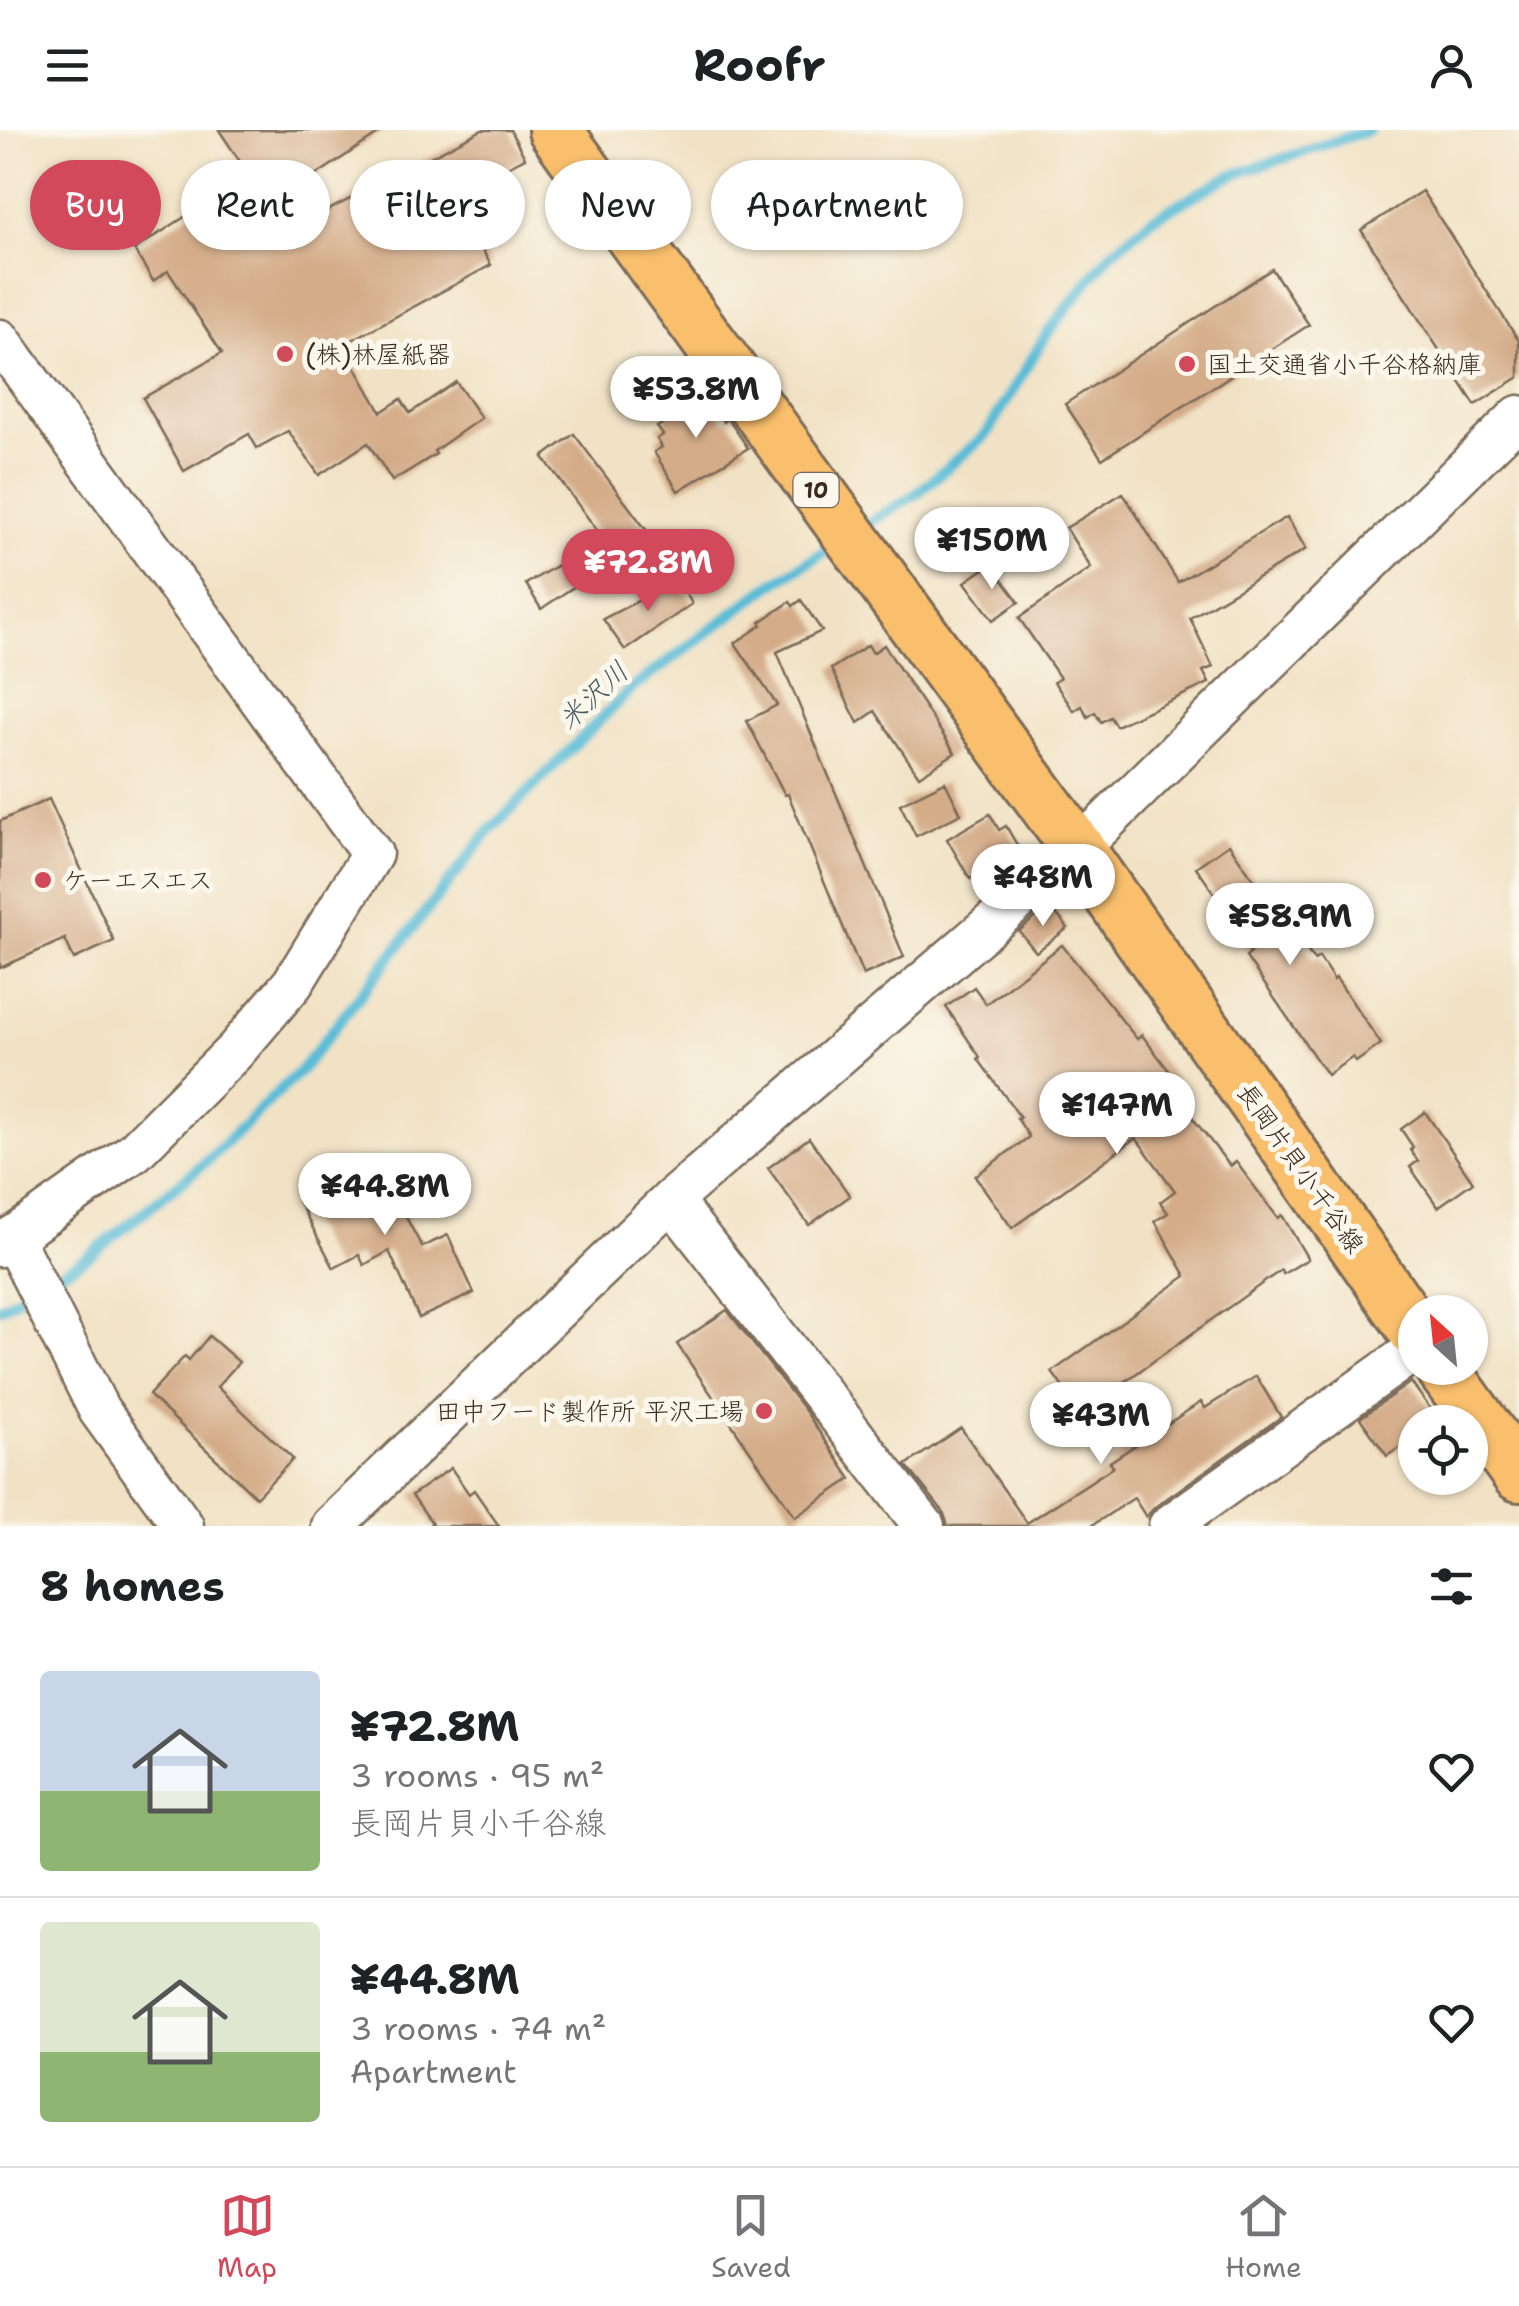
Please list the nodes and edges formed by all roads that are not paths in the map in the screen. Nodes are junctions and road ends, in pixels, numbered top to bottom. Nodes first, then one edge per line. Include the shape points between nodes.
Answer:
1 (571, 136) edge
2 (0, 340) edge
3 (1519, 416) edge
4 (1078, 849) junction
5 (672, 1200) junction
6 (6, 1241) edge
7 (1398, 1306) edge
8 (1398, 1362) edge
9 (1454, 1385) edge
10 (1519, 1475) edge
11 (183, 1526) edge
12 (332, 1526) edge
13 (924, 1526) edge
14 (1169, 1526) edge

1 - 4 main road, 長岡片貝小千谷線 / 10
2 - 6 street via 372,854 293,983 236,1050 134,1152
3 - 4 street
4 - 5 street
4 - 7 main road, 長岡片貝小千谷線 / 10
5 - 12 street
5 - 13 street
6 - 11 street via 99,1410
8 - 14 street
9 - 10 main road

